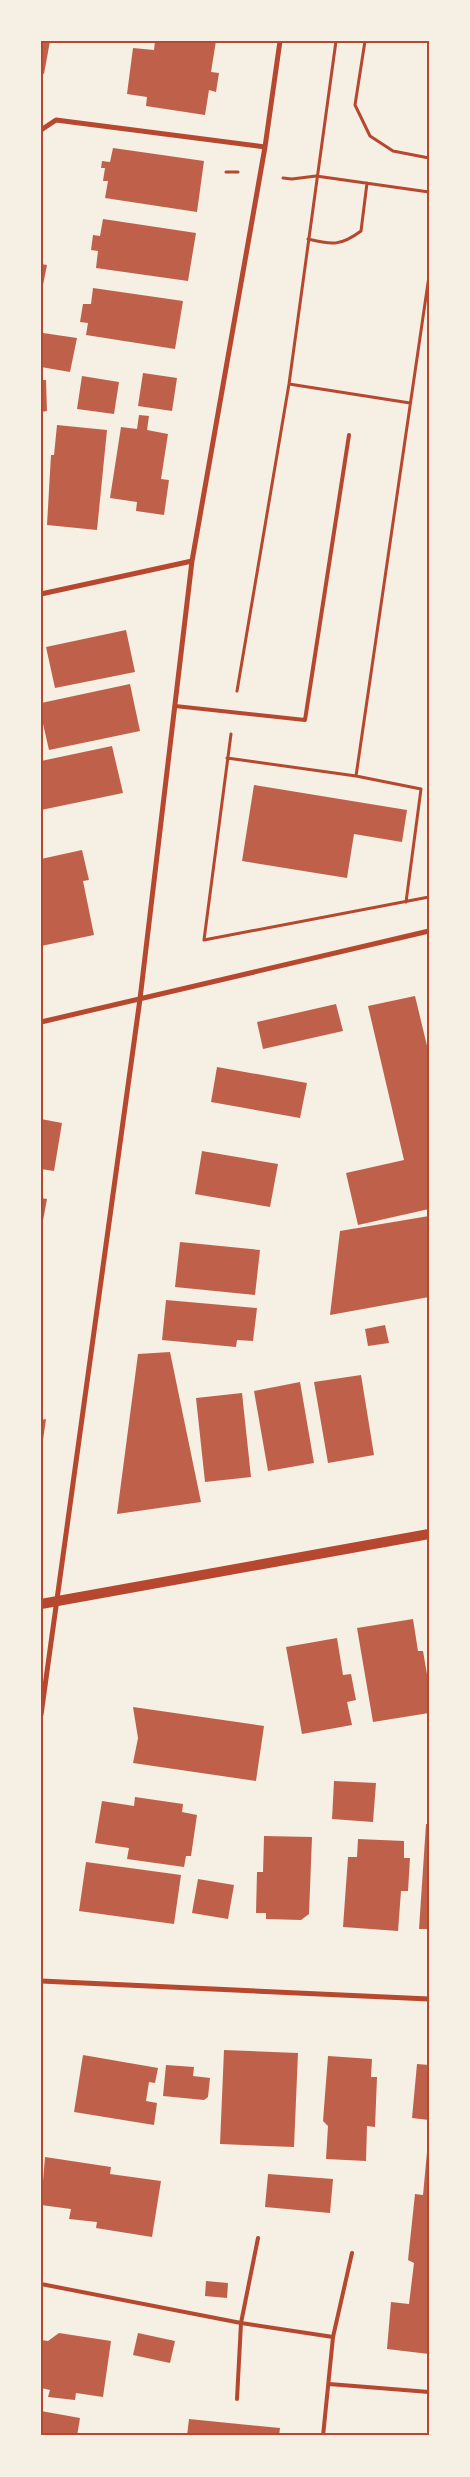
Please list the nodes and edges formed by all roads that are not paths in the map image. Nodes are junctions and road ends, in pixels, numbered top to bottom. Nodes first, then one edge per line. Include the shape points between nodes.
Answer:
1 (280, 41) edge
2 (41, 130) edge
3 (265, 147) junction
4 (349, 435) dead end
5 (192, 561) junction
6 (41, 594) edge
7 (174, 706) junction
8 (429, 931) edge
9 (140, 999) junction
10 (41, 1022) edge
11 (429, 1534) edge
12 (58, 1601) junction
13 (41, 1604) edge
14 (41, 1715) edge
15 (41, 1981) edge
16 (429, 1999) edge
17 (258, 2238) dead end
18 (352, 2253) dead end
19 (41, 2284) edge
20 (241, 2323) junction
21 (333, 2337) junction
22 (328, 2384) junction
23 (429, 2392) edge
24 (236, 2399) dead end
25 (323, 2436) edge

1 - 3 street
2 - 3 street via 56,120
3 - 5 street
4 - 7 lane via 305,720
5 - 6 street
5 - 7 street
7 - 9 street
8 - 9 street
9 - 10 street
9 - 12 street
11 - 12 main road
12 - 13 main road
12 - 14 street
15 - 16 street
17 - 20 lane
18 - 21 lane
19 - 20 lane
20 - 21 lane
20 - 24 lane
21 - 22 lane
22 - 23 lane
22 - 25 lane

